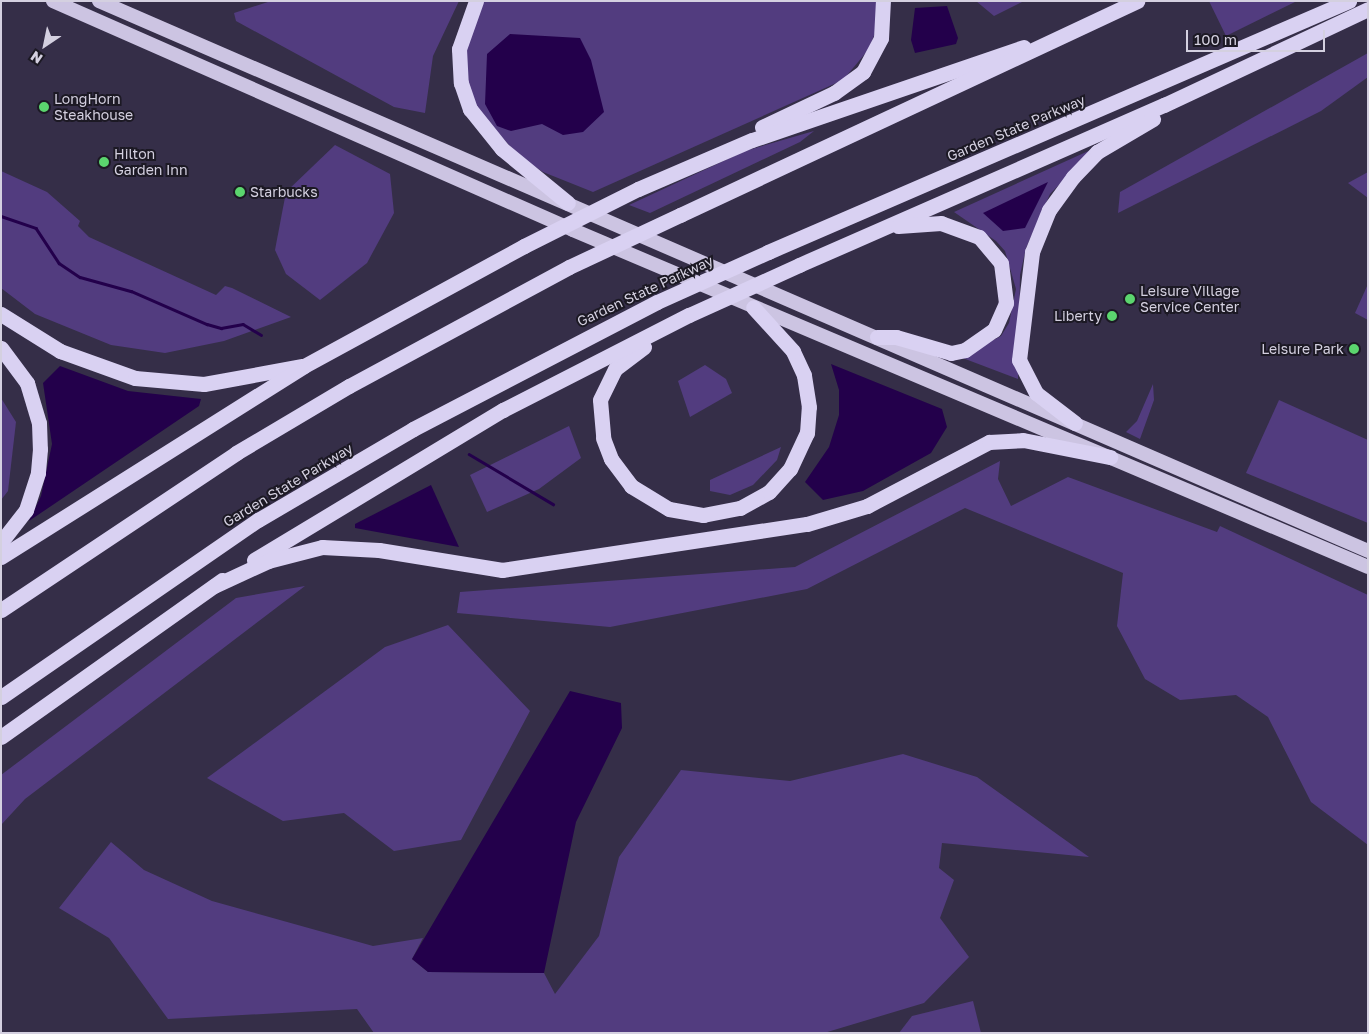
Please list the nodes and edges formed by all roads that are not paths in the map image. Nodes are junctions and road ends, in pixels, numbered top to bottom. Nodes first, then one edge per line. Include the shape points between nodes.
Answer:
1 (53, 1) edge
2 (99, 1) edge
3 (476, 1) edge
4 (883, 1) edge
5 (1138, 1) edge
6 (1349, 1) edge
7 (1368, 9) edge
8 (1063, 36) junction
9 (1164, 105) junction
10 (687, 166) junction
11 (568, 203) junction
12 (882, 228) junction
13 (753, 307) junction
14 (1, 314) edge
15 (661, 330) junction
16 (876, 337) junction
17 (1, 348) edge
18 (304, 366) junction
19 (1075, 423) junction
20 (1110, 457) junction
21 (1, 542) edge
22 (1368, 551) edge
23 (1, 557) edge
24 (1368, 567) edge
25 (214, 586) junction
26 (1, 610) edge
27 (1, 697) edge
28 (1, 737) edge

1 - 13 highway
2 - 11 highway
3 - 11 highway via 459,49 461,83 470,109 502,150
4 - 10 highway via 877,49 851,83
5 - 8 highway
6 - 27 highway, Garden State Parkway, bridge via 657,302 413,429 258,520
7 - 9 highway
8 - 10 highway via 972,61
8 - 26 highway, bridge via 569,267 349,386 236,453
9 - 12 highway
9 - 19 highway via 1153,119 1097,152 1072,177 1049,210 1032,252 1019,360 1036,393
10 - 18 highway, bridge via 524,246
11 - 16 highway
12 - 15 highway, bridge
12 - 16 highway via 941,223 979,237 1001,263 1007,295 994,330 965,350 951,352 896,337
13 - 15 highway via 788,344 804,375 809,407 807,433 790,469 769,492 723,512 683,513 644,496 620,473 603,438 599,418 605,386 615,369
13 - 20 highway
14 - 18 highway via 60,351 135,378 204,384
15 - 25 highway via 428,453
16 - 19 highway
17 - 21 highway via 27,383 39,423 40,449 38,473 26,510
18 - 23 highway
19 - 22 highway
20 - 24 highway
20 - 25 highway via 1023,440 989,442 866,506 807,524 502,570 379,550 322,547 268,561
25 - 28 highway

